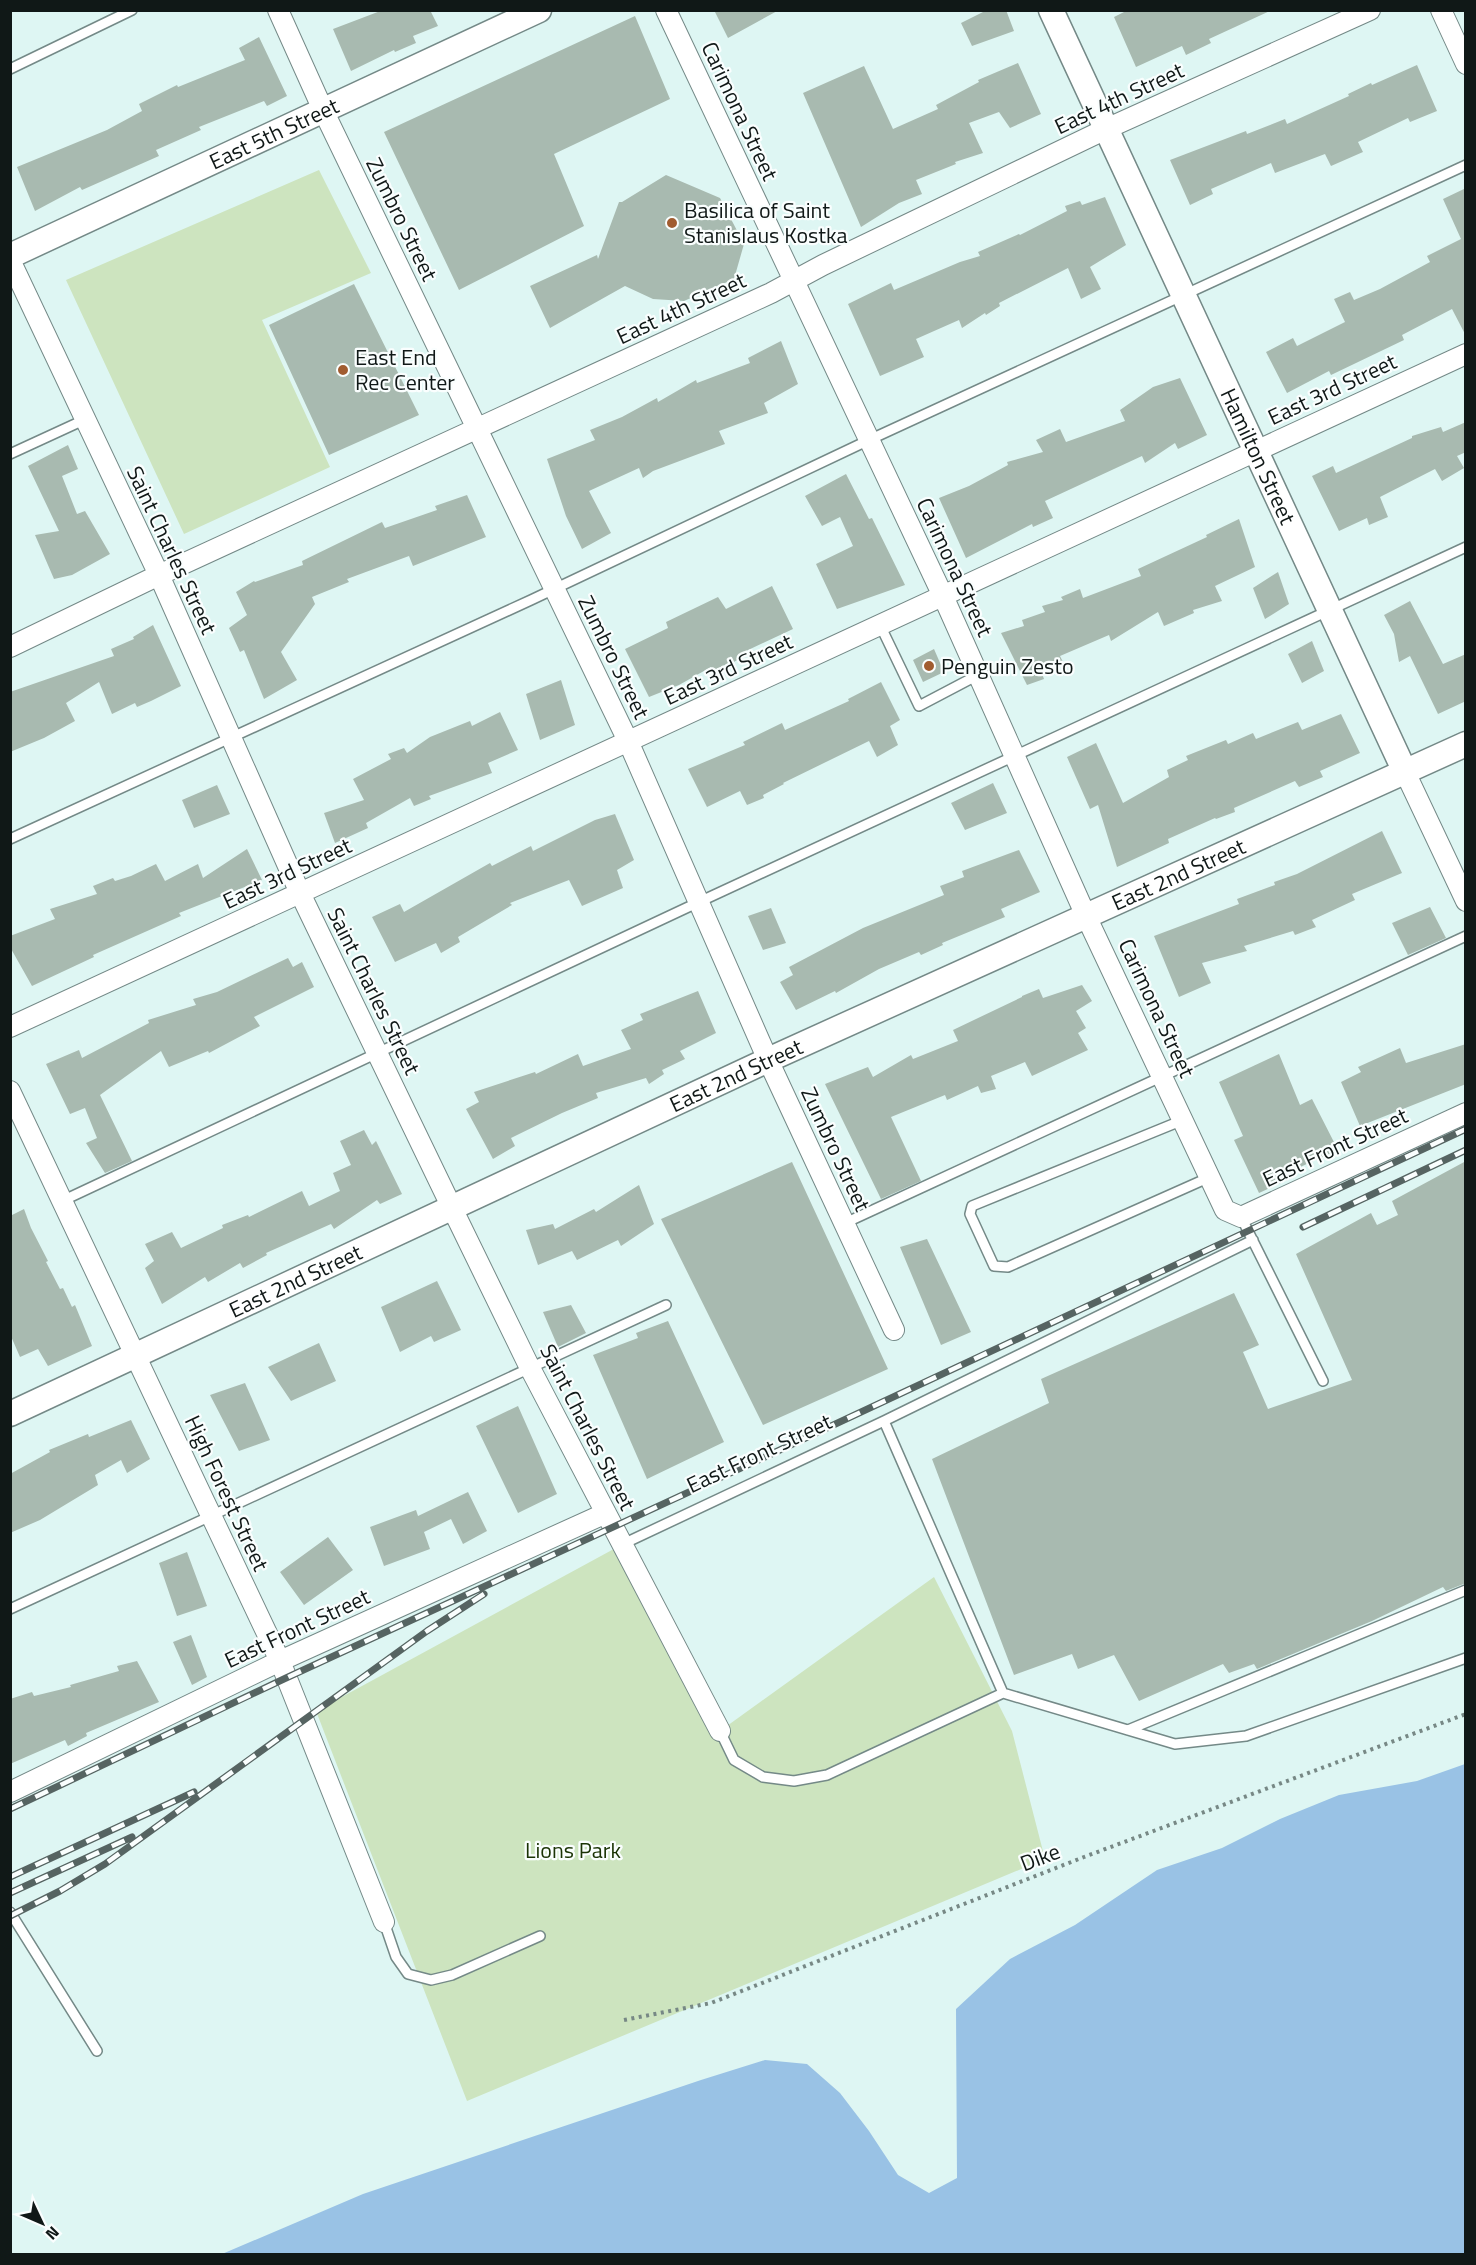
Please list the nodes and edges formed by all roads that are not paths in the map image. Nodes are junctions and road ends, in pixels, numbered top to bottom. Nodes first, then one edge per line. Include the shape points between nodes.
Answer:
1 (132, 10) edge
2 (278, 10) edge
3 (539, 10) edge
4 (666, 10) edge
5 (1051, 10) edge
6 (1370, 10) edge
7 (1441, 10) edge
8 (1466, 64) edge
9 (10, 69) edge
10 (323, 110) junction
11 (1106, 129) junction
12 (1466, 165) edge
13 (10, 258) edge
14 (793, 280) junction
15 (1184, 296) junction
16 (1466, 354) edge
17 (86, 419) junction
18 (477, 428) junction
19 (869, 440) junction
20 (1256, 451) junction
21 (10, 454) edge
22 (1466, 547) edge
23 (159, 575) junction
24 (555, 589) junction
25 (943, 596) junction
26 (1330, 610) junction
27 (880, 625) junction
28 (10, 647) edge
29 (978, 675) junction
30 (231, 737) junction
31 (628, 741) junction
32 (1466, 744) edge
33 (1014, 756) junction
34 (1405, 772) junction
35 (10, 839) edge
36 (300, 893) junction
37 (1466, 901) edge
38 (699, 902) junction
39 (1086, 916) junction
40 (1466, 936) edge
41 (10, 1027) edge
42 (378, 1054) junction
43 (768, 1060) junction
44 (1162, 1076) junction
45 (10, 1091) edge
46 (1466, 1113) edge
47 (1183, 1120) junction
48 (1210, 1177) junction
49 (62, 1201) junction
50 (452, 1208) junction
51 (1233, 1214) junction
52 (844, 1223) junction
53 (1253, 1240) junction
54 (666, 1305) dead end
55 (894, 1330) dead end
56 (135, 1356) junction
57 (530, 1368) junction
58 (1323, 1381) dead end
59 (10, 1414) edge
60 (884, 1421) junction
61 (606, 1512) junction
62 (211, 1516) junction
63 (623, 1544) junction
64 (1466, 1590) edge
65 (10, 1610) edge
66 (1466, 1658) edge
67 (280, 1661) junction
68 (1003, 1693) junction
69 (1128, 1730) junction
70 (720, 1731) joint
71 (10, 1792) edge
72 (10, 1912) edge
73 (384, 1922) joint
74 (540, 1936) dead end
75 (97, 2051) dead end

1 - 9 lane
2 - 10 street, Zumbro Street
3 - 10 street, East 5th Street
4 - 14 street, Carimona Street
5 - 11 street, Hamilton Street
6 - 11 street, East 4th Street
7 - 8 street
10 - 13 street, East 5th Street
10 - 18 street, Zumbro Street
11 - 14 street, East 4th Street
11 - 15 street, Hamilton Street
12 - 15 lane
13 - 17 street, Saint Charles Street
14 - 18 street, East 4th Street
14 - 19 street, Carimona Street
15 - 19 lane
15 - 20 street, Hamilton Street
16 - 20 street, East 3rd Street
17 - 21 lane
17 - 23 street, Saint Charles Street
18 - 23 street, East 4th Street
18 - 24 street, Zumbro Street
19 - 24 lane
19 - 25 street, Carimona Street
20 - 25 street, East 3rd Street
20 - 26 street, Hamilton Street
22 - 26 lane
23 - 28 street, East 4th Street
23 - 30 street, Saint Charles Street
24 - 30 lane
24 - 31 street, Zumbro Street
25 - 27 street, East 3rd Street
25 - 29 street, Carimona Street
26 - 33 lane
26 - 34 street, Hamilton Street
27 - 29 lane via 919,706
27 - 31 street, East 3rd Street
29 - 33 street, Carimona Street
30 - 35 lane
30 - 36 street, Saint Charles Street
31 - 36 street, East 3rd Street
31 - 38 street, Zumbro Street
32 - 34 street, East 2nd Street
33 - 38 lane
33 - 39 street, Carimona Street
34 - 37 street, Hamilton Street
34 - 39 street, East 2nd Street
36 - 41 street, East 3rd Street
36 - 42 street, Saint Charles Street
38 - 42 lane
38 - 43 street, Zumbro Street
39 - 43 street, East 2nd Street
39 - 44 street, Carimona Street
40 - 44 lane
42 - 49 lane
42 - 50 street, Saint Charles Street
43 - 50 street, East 2nd Street
43 - 52 street, Zumbro Street
44 - 47 street, Carimona Street
44 - 52 lane
45 - 49 street, High Forest Street
46 - 51 street, East Front Street
47 - 48 street, Carimona Street
47 - 48 lane via 972,1206 970,1214 994,1266 1008,1267
48 - 51 street, Carimona Street
49 - 56 street, High Forest Street
50 - 56 street, East 2nd Street
50 - 57 street, Saint Charles Street
51 - 53 lane
52 - 55 street, Zumbro Street
53 - 58 lane
53 - 60 lane, East Front Street
54 - 57 lane
56 - 59 street, East 2nd Street
56 - 62 street, High Forest Street
57 - 61 street, Saint Charles Street
57 - 62 lane
60 - 63 lane, East Front Street
60 - 68 lane
61 - 63 street, Saint Charles Street
61 - 67 street, East Front Street
62 - 65 lane
62 - 67 street, High Forest Street
63 - 70 street, Saint Charles Street
64 - 69 lane
66 - 69 lane via 1246,1736 1175,1744
67 - 71 street, East Front Street
67 - 73 street, High Forest Street
68 - 69 lane
68 - 70 lane via 827,1775 794,1781 763,1777 734,1760
72 - 75 lane
73 - 74 lane via 396,1957 408,1974 431,1980 452,1975

